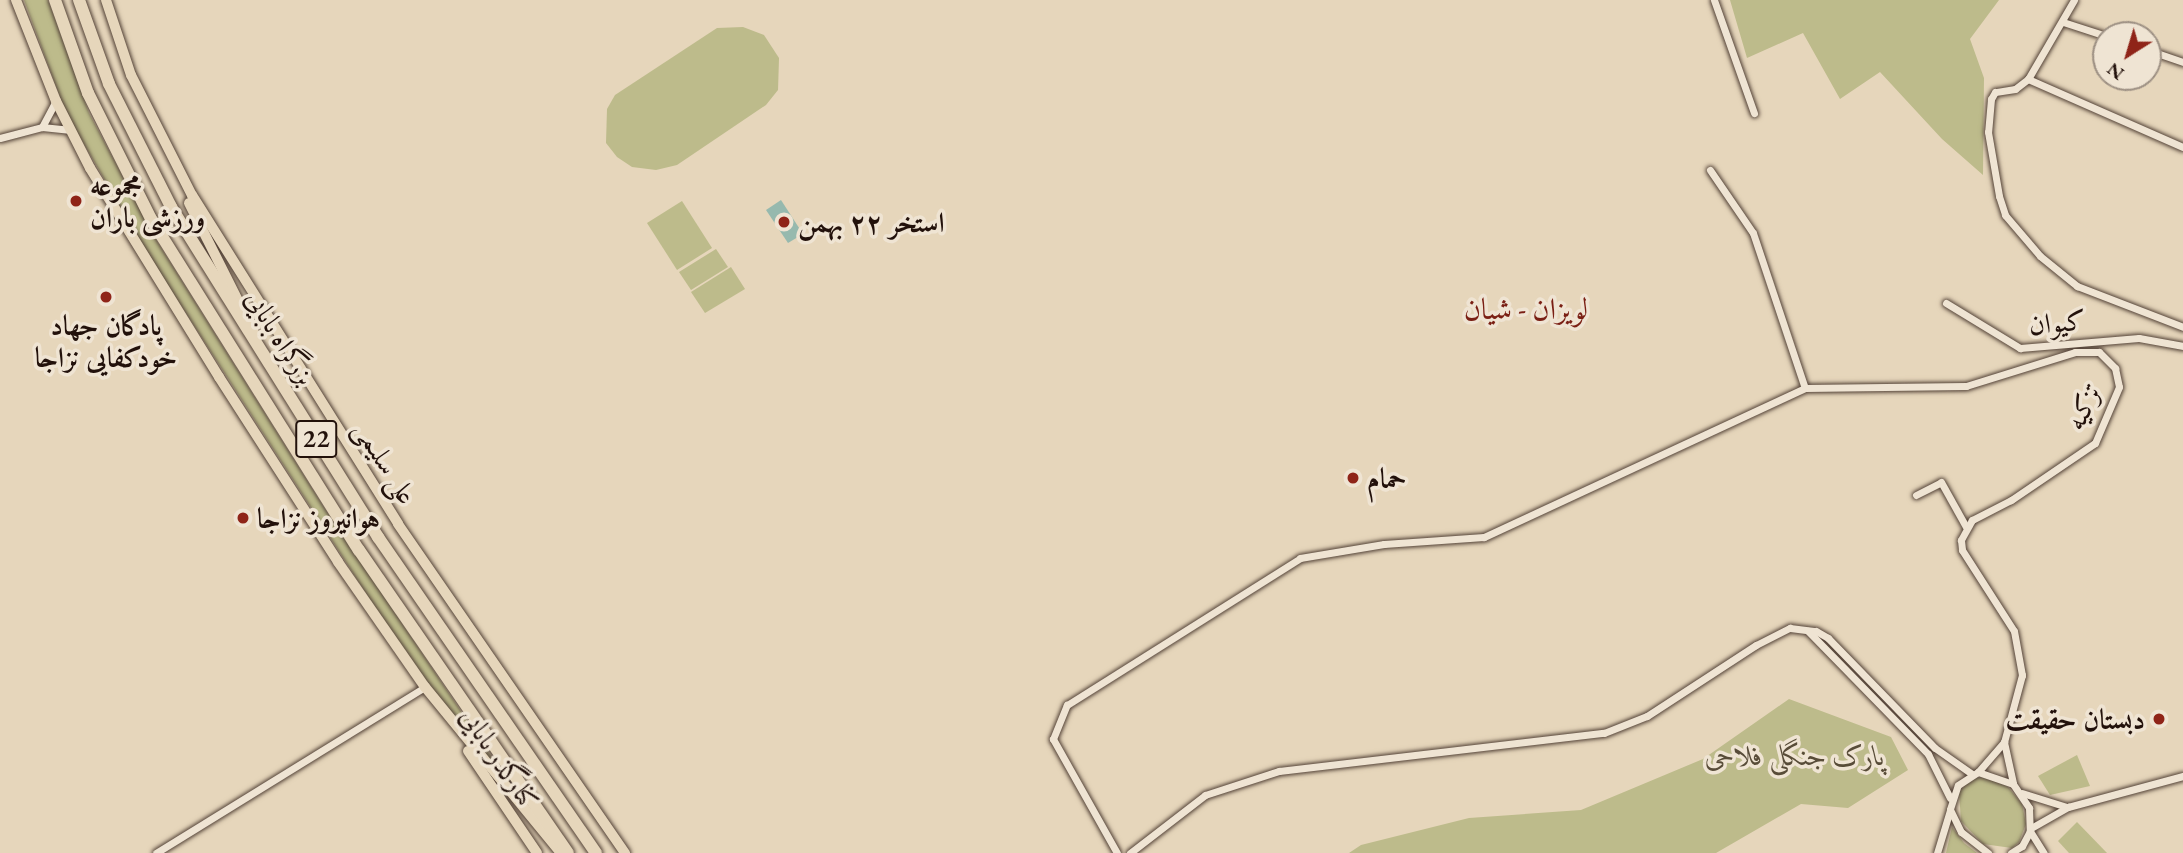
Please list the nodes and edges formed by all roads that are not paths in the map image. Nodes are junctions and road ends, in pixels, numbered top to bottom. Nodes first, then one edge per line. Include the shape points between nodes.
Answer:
1 (16, 0) edge
2 (55, 0) edge
3 (79, 0) edge
4 (106, 0) edge
5 (1714, 0) edge
6 (2074, 0) edge
7 (2063, 22) junction
8 (2092, 31) edge
9 (2162, 55) edge
10 (2183, 62) edge
11 (2028, 79) junction
12 (56, 101) junction
13 (1754, 113) dead end
14 (41, 127) junction
15 (71, 130) junction
16 (159, 136) junction
17 (0, 138) edge
18 (2183, 147) edge
19 (1710, 170) dead end
20 (1946, 303) dead end
21 (2183, 327) edge
22 (2183, 346) edge
23 (261, 351) junction
24 (1805, 387) junction
25 (1916, 495) dead end
26 (1966, 527) junction
27 (1808, 631) junction
28 (425, 687) junction
29 (2004, 742) junction
30 (1935, 748) junction
31 (1928, 754) junction
32 (1975, 773) junction
33 (2183, 776) edge
34 (2013, 784) junction
35 (2021, 792) junction
36 (1950, 799) junction
37 (2068, 807) junction
38 (1950, 809) junction
39 (2031, 830) junction
40 (156, 853) edge
41 (537, 853) edge
42 (561, 853) edge
43 (568, 853) edge
44 (596, 853) edge
45 (625, 853) edge
46 (1117, 853) edge
47 (1130, 853) edge
48 (1937, 853) edge
49 (1988, 853) edge
50 (2011, 853) edge
51 (2044, 853) edge

1 - 12 main road
2 - 43 highway, بزرگراه بابایی / 22 via 88,93 151,219 359,550
3 - 23 highway, بزرگراه بابایی / 22 via 137,146
4 - 16 main road, علی سلیمی via 131,75
5 - 13 street
6 - 7 street
7 - 8 street
7 - 11 street
9 - 10 street
11 - 18 street
11 - 21 street via 2015,89 1995,92 1991,99 1987,132 2006,215 2040,256 2077,286
12 - 14 street
12 - 15 main road
14 - 15 street
14 - 17 street
15 - 28 main road via 156,277 338,562
16 - 23 main road
16 - 45 main road, علی سلیمی via 398,524
19 - 24 street via 1754,233
20 - 22 street, کیوان via 2020,348 2139,338
23 - 44 highway, بزرگراه بابایی / 22 via 378,537
24 - 26 street, تزکیه via 1966,386 2075,352 2099,352 2115,369 2119,387 2095,443
24 - 46 street via 1485,537 1384,544 1300,558 1067,705 1053,739
25 - 26 street via 1941,482
26 - 29 street via 1962,550 2014,631 2022,675
27 - 30 street via 1828,638
27 - 31 street
27 - 47 street via 1790,628 1647,716 1604,733 1279,771 1205,795
28 - 40 street
28 - 41 main road, کنارگذر بابایی
28 - 42 main road
29 - 32 street
29 - 34 street
30 - 31 street
30 - 32 street
31 - 36 street
32 - 34 street
32 - 36 street
33 - 37 street
34 - 35 street
35 - 37 street
35 - 39 street via 2029,808
36 - 38 street
37 - 39 street
38 - 48 street
38 - 49 street via 1961,832
39 - 50 street via 2022,846
39 - 51 street

